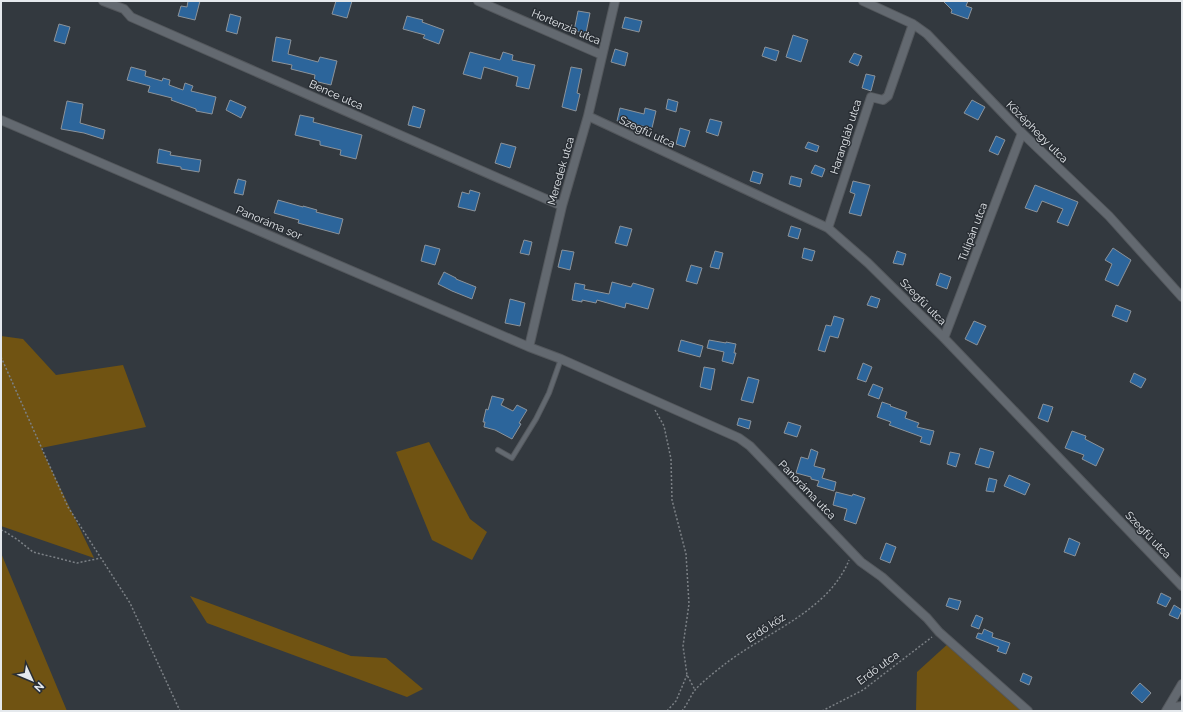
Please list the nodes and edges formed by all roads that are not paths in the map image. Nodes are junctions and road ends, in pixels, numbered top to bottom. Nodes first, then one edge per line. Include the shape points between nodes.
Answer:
1 (103, 1) edge
2 (478, 1) edge
3 (616, 1) edge
4 (863, 1) edge
5 (123, 5) edge
6 (913, 24) junction
7 (602, 55) junction
8 (588, 116) junction
9 (1, 120) edge
10 (1022, 133) junction
11 (562, 206) junction
12 (828, 228) junction
13 (1182, 297) edge
14 (944, 338) junction
15 (529, 347) junction
16 (561, 359) junction
17 (498, 450) dead end
18 (1182, 586) edge
19 (1182, 684) edge
20 (1182, 706) edge
21 (1167, 710) edge
22 (1028, 711) edge

1 - 5 street, Bence utca
2 - 7 street, Hortenzia utca
3 - 7 street, Meredek utca
4 - 6 street, Középhegy utca
5 - 11 street, Bence utca via 132,17
6 - 10 street, Középhegy utca via 927,34
6 - 12 street, Harangláb utca via 888,96 884,100 871,97
7 - 8 street, Meredek utca
8 - 11 street, Meredek utca
8 - 12 street, Szegfű utca
9 - 15 street, Panoráma sor
10 - 13 street, Középhegy utca via 1109,216
10 - 14 street, Tulipán utca
11 - 15 street, Meredek utca
12 - 14 street, Szegfű utca via 868,263
14 - 18 street, Szegfű utca
15 - 16 street, Panoráma utca
16 - 17 lane via 549,393 512,458
16 - 22 street, Panoráma utca via 739,438 750,446 851,553 882,577
19 - 21 street
20 - 21 street

